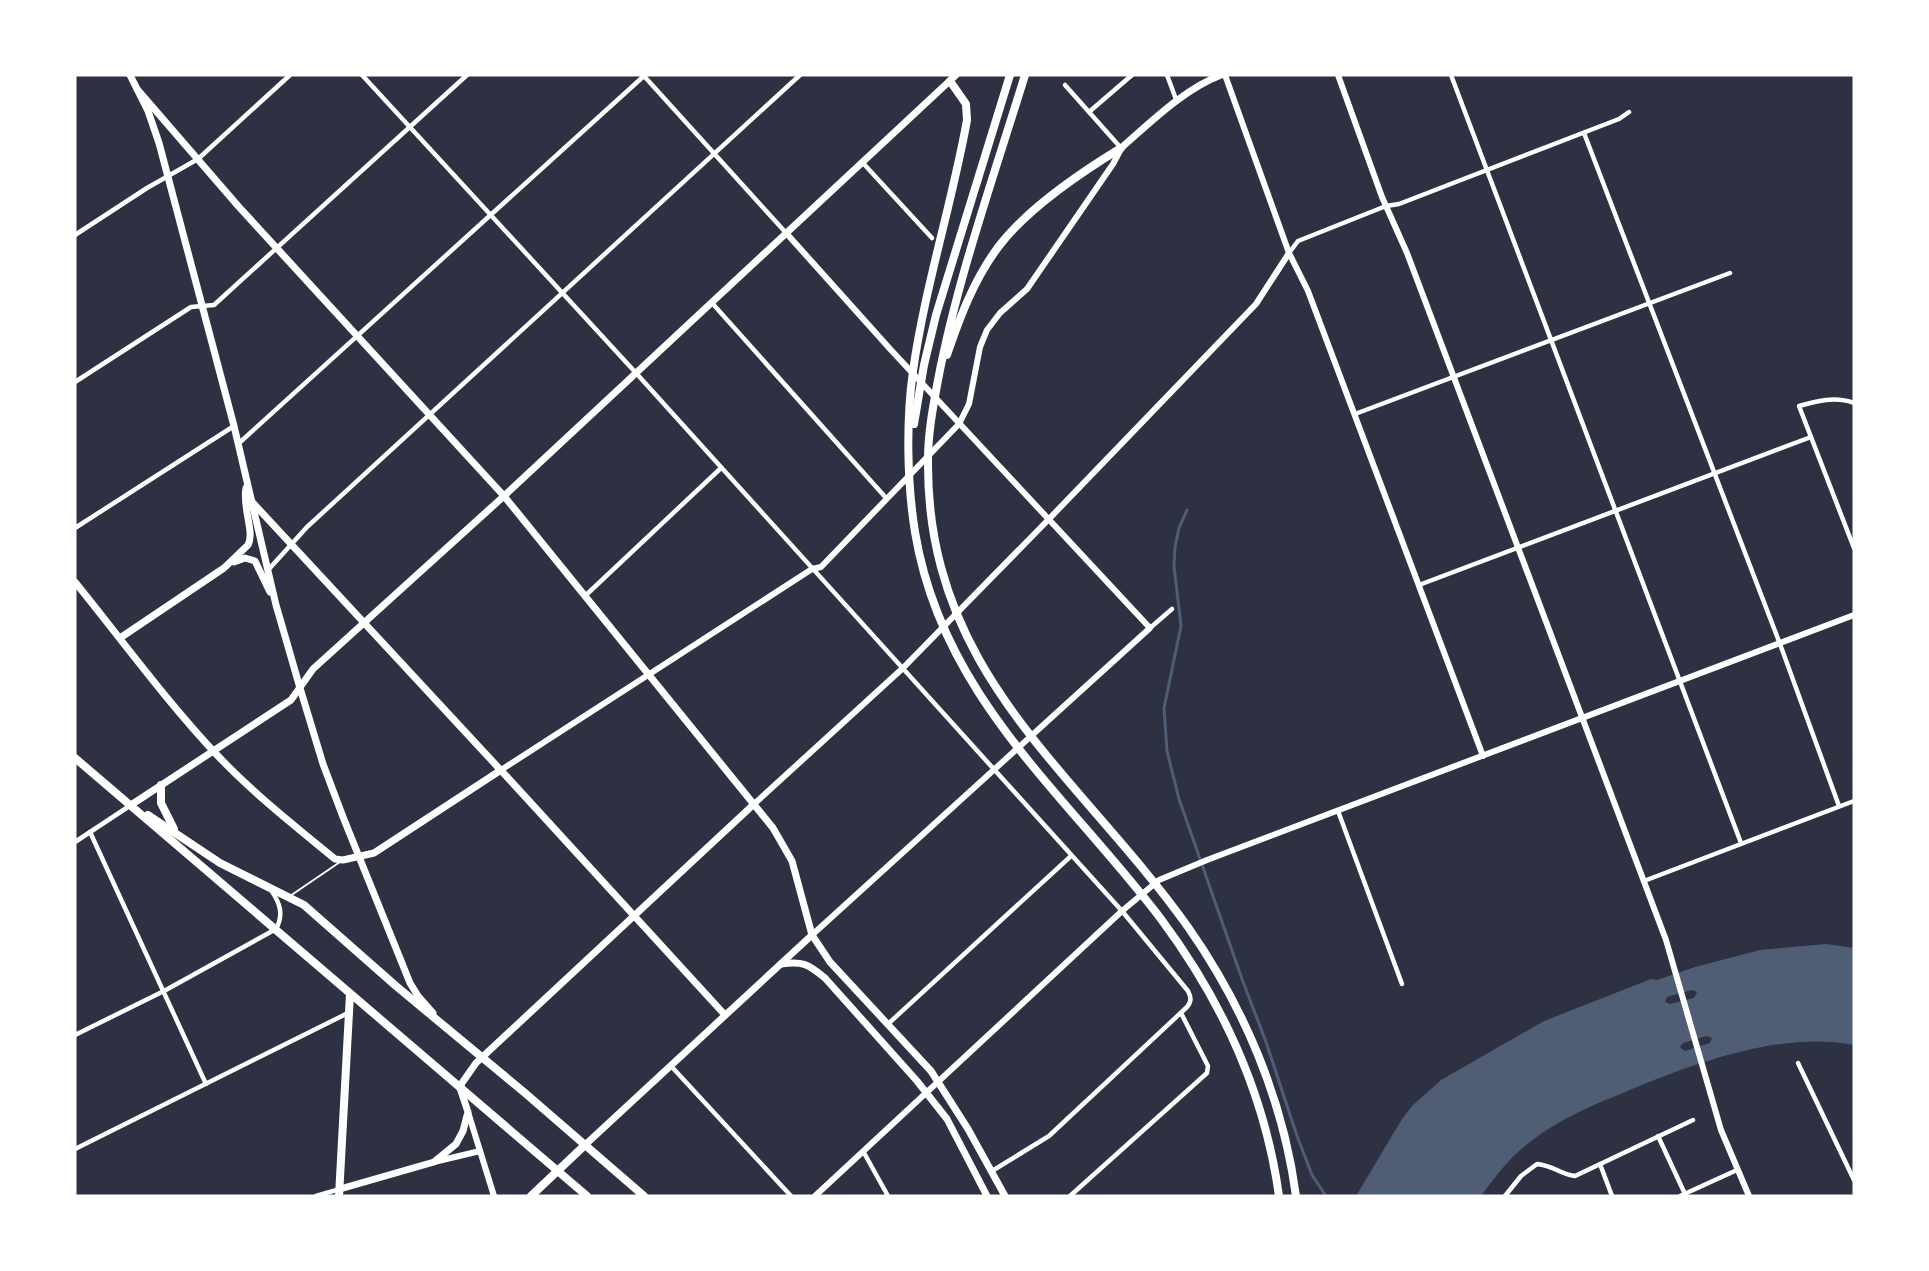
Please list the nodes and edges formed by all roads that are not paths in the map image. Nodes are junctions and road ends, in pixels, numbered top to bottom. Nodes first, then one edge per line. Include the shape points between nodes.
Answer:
1 (130, 75) edge
2 (290, 75) edge
3 (362, 75) edge
4 (467, 75) edge
5 (644, 75) edge
6 (800, 75) edge
7 (1010, 75) edge
8 (1025, 75) edge
9 (1132, 75) edge
10 (1167, 75) edge
11 (1223, 75) edge
12 (1338, 75) edge
13 (1451, 75) edge
14 (953, 78) edge
15 (1065, 85) dead end
16 (137, 89) junction
17 (1177, 102) junction
18 (1089, 112) junction
19 (1629, 112) dead end
20 (410, 127) junction
21 (1584, 133) junction
22 (1121, 148) junction
23 (714, 153) junction
24 (198, 159) junction
25 (862, 162) junction
26 (1488, 170) junction
27 (168, 177) junction
28 (1386, 206) junction
29 (490, 214) junction
30 (787, 234) junction
31 (75, 235) edge
32 (932, 238) dead end
33 (278, 248) junction
34 (1289, 253) junction
35 (1730, 273) dead end
36 (562, 292) junction
37 (712, 303) junction
38 (1649, 303) junction
39 (203, 307) junction
40 (358, 335) junction
41 (1552, 339) junction
42 (636, 373) junction
43 (1454, 376) junction
44 (938, 381) junction
45 (75, 382) edge
46 (914, 394) junction
47 (1854, 403) edge
48 (430, 414) junction
49 (1355, 414) junction
50 (960, 424) junction
51 (234, 426) junction
52 (1811, 437) junction
53 (238, 445) junction
54 (721, 468) junction
55 (1715, 473) junction
56 (247, 486) junction
57 (504, 496) junction
58 (887, 499) junction
59 (252, 501) junction
60 (1617, 510) junction
61 (1049, 519) junction
62 (75, 528) edge
63 (292, 543) junction
64 (1519, 547) junction
65 (1854, 548) edge
66 (224, 568) junction
67 (268, 569) junction
68 (812, 569) junction
69 (75, 582) edge
70 (1419, 585) junction
71 (585, 596) junction
72 (1172, 609) dead end
73 (1854, 615) edge
74 (365, 622) junction
75 (281, 623) junction
76 (1150, 628) junction
77 (120, 638) junction
78 (1780, 644) junction
79 (903, 668) junction
80 (649, 675) junction
81 (1681, 680) junction
82 (300, 688) junction
83 (1583, 717) junction
84 (213, 751) junction
85 (1483, 756) junction
86 (75, 758) edge
87 (993, 769) junction
88 (501, 770) junction
89 (161, 785) junction
90 (1854, 801) edge
91 (753, 805) junction
92 (131, 806) junction
93 (1839, 806) junction
94 (1338, 811) junction
95 (90, 832) junction
96 (181, 837) junction
97 (75, 842) edge
98 (1741, 843) junction
99 (1071, 856) junction
100 (359, 857) junction
101 (343, 860) junction
102 (1644, 882) junction
103 (269, 887) junction
104 (288, 897) junction
105 (1122, 911) junction
106 (634, 915) junction
107 (276, 929) junction
108 (812, 935) junction
109 (781, 964) junction
110 (1402, 984) dead end
111 (164, 991) junction
112 (350, 994) junction
113 (348, 1013) junction
114 (1180, 1013) junction
115 (725, 1015) junction
116 (888, 1024) junction
117 (445, 1026) junction
118 (75, 1035) edge
119 (482, 1057) junction
120 (1798, 1063) dead end
121 (671, 1066) junction
122 (938, 1081) junction
123 (206, 1084) junction
124 (460, 1088) junction
125 (927, 1092) junction
126 (468, 1112) junction
127 (1693, 1120) dead end
128 (1658, 1136) junction
129 (585, 1145) junction
130 (75, 1149) edge
131 (480, 1151) junction
132 (863, 1151) junction
133 (434, 1162) junction
134 (1600, 1164) junction
135 (1737, 1170) junction
136 (558, 1171) junction
137 (992, 1171) junction
138 (1854, 1180) edge
139 (340, 1192) edge
140 (1682, 1195) edge
141 (316, 1196) edge
142 (494, 1196) edge
143 (531, 1196) edge
144 (587, 1196) edge
145 (644, 1196) edge
146 (791, 1196) edge
147 (814, 1196) edge
148 (888, 1196) edge
149 (987, 1196) edge
150 (1005, 1196) edge
151 (1070, 1196) edge
152 (1279, 1196) edge
153 (1298, 1196) edge
154 (1505, 1196) edge
155 (1612, 1196) edge
156 (1749, 1196) edge

1 - 16 main road
2 - 24 street
3 - 20 street
4 - 20 street
5 - 23 street
5 - 29 street
6 - 23 street
7 - 46 highway
8 - 44 highway via 960,283
9 - 18 street
10 - 17 street
11 - 17 main road via 1210,79
11 - 34 street
12 - 28 street
13 - 26 street
14 - 25 main road
14 - 46 highway via 966,104 967,120 916,356
15 - 18 street
16 - 24 main road
16 - 27 main road via 155,129
17 - 22 main road
18 - 22 street
19 - 21 street
20 - 29 street
20 - 33 street
21 - 26 street
21 - 38 street
22 - 44 highway via 1032,211 998,248 966,303
22 - 50 street via 1027,289 987,330 969,404
23 - 30 street
23 - 36 street
24 - 27 street
24 - 33 main road
25 - 30 main road
25 - 32 street
26 - 28 street
26 - 41 street
27 - 31 street
27 - 39 main road
28 - 34 street via 1298,241
28 - 43 street
29 - 36 street
29 - 40 street
30 - 37 main road
30 - 50 street
33 - 39 street via 214,305
33 - 40 main road
34 - 49 street via 1308,291
34 - 61 street via 1256,304
35 - 38 street
36 - 42 street
36 - 48 street
37 - 42 main road
37 - 58 street
38 - 41 street
38 - 55 street
39 - 45 street via 190,308
39 - 51 main road
40 - 48 main road
40 - 53 street
41 - 43 street
41 - 60 street
42 - 54 street
42 - 57 main road
43 - 49 street
43 - 64 street
44 - 153 highway via 928,438 932,526 942,575 960,624 983,668 1021,724 1162,894 1214,966 1248,1030 1274,1097
46 - 152 highway via 911,491 920,555 947,637 969,680 1009,736 1149,905 1199,975 1232,1036 1257,1102
47 - 52 street via 1826,399 1799,406
48 - 57 main road
48 - 63 street
49 - 70 street
50 - 58 street
50 - 61 street
51 - 53 main road
51 - 62 street
52 - 55 street
52 - 65 street
53 - 56 main road
54 - 68 street
54 - 71 street
55 - 60 street
55 - 78 street
56 - 59 main road
56 - 66 main road via 244,502 250,541
57 - 71 main road
57 - 74 main road
58 - 68 street via 821,567
59 - 63 main road
59 - 67 main road
60 - 64 street
60 - 81 street
61 - 76 street
61 - 79 street
63 - 67 street
63 - 74 main road
64 - 70 street
64 - 83 street
66 - 75 main road via 245,558 255,561
66 - 77 main road
67 - 75 main road
68 - 79 street
68 - 80 street
69 - 77 main road
70 - 85 street
71 - 80 main road
72 - 76 street
73 - 78 street
74 - 82 main road via 313,669
74 - 88 main road
75 - 82 main road
76 - 87 street
77 - 84 main road
78 - 81 street
78 - 93 street
79 - 87 street
79 - 91 street
80 - 88 street
80 - 91 main road
81 - 83 street
81 - 98 street
82 - 84 main road via 291,700
82 - 100 main road via 323,764
83 - 85 street
83 - 102 street
84 - 89 main road
84 - 101 main road via 266,804 335,859
85 - 94 street
86 - 92 main road
87 - 99 street
87 - 108 street
88 - 100 main road via 374,853
88 - 106 main road
89 - 92 main road
89 - 96 main road via 164,812
90 - 93 street
91 - 106 main road
91 - 108 main road via 777,834 792,861
92 - 95 street
92 - 96 main road
92 - 107 main road
93 - 98 street
94 - 105 street via 1159,880
94 - 110 street
95 - 97 street
95 - 111 street
96 - 103 main road
98 - 102 street
99 - 105 street
99 - 116 street
100 - 101 main road
100 - 117 main road via 410,983
101 - 104 lane
102 - 135 street via 1666,940 1720,1130
103 - 104 main road
103 - 107 street via 281,910
104 - 117 main road via 304,905
105 - 114 street via 1188,991 1190,1003
105 - 122 street
106 - 115 main road
106 - 119 main road
107 - 111 street
107 - 112 main road
108 - 109 main road
108 - 116 main road via 830,962
109 - 115 main road
109 - 125 main road via 799,961 825,978
111 - 118 street
111 - 123 street
112 - 113 main road
112 - 124 main road
113 - 123 street
113 - 139 main road
114 - 137 street via 1049,1136
114 - 151 street via 1208,1066 1207,1073
115 - 121 main road
116 - 122 main road
117 - 119 main road
119 - 124 main road
119 - 129 main road
120 - 138 street
121 - 129 main road
121 - 146 street
122 - 125 street
122 - 137 main road
123 - 130 street
124 - 126 main road
124 - 136 main road
125 - 132 street
125 - 149 main road via 947,1119
126 - 131 street
126 - 133 main road via 456,1144
127 - 128 street
128 - 134 street
128 - 140 street
129 - 136 main road
129 - 145 main road
131 - 133 street
131 - 142 street
132 - 147 street
132 - 148 street
133 - 139 main road
134 - 154 street via 1575,1176 1537,1164
134 - 155 street
135 - 140 street
135 - 156 street
136 - 143 main road
136 - 144 main road
137 - 150 main road
139 - 141 street

